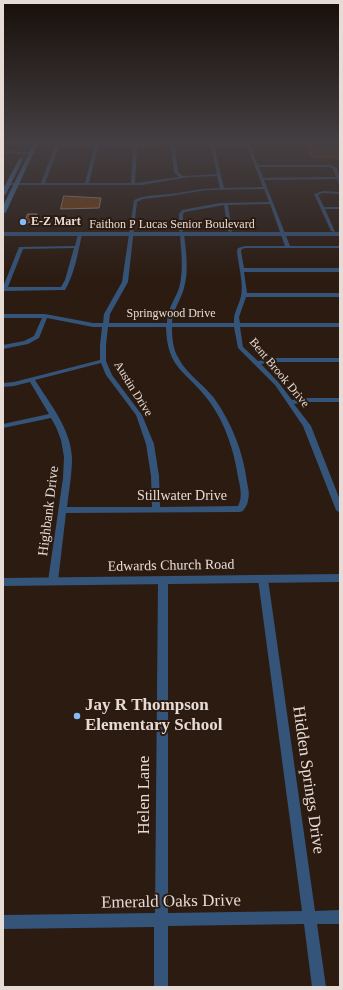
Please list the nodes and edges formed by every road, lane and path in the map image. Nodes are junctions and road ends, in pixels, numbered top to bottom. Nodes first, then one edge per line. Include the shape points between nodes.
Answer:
1 (13, 189) edge
2 (205, 189) edge
3 (266, 189) edge
4 (340, 193) edge
5 (6, 199) edge
6 (271, 203) junction
7 (226, 204) junction
8 (323, 208) junction
9 (340, 208) edge
10 (3, 211) edge
11 (335, 229) edge
12 (3, 231) edge
13 (230, 231) junction
14 (66, 233) junction
15 (132, 233) junction
16 (182, 233) junction
17 (283, 233) junction
18 (3, 234) edge
19 (80, 234) junction
20 (340, 234) edge
21 (288, 246) junction
22 (77, 247) junction
23 (340, 247) edge
24 (242, 270) junction
25 (340, 270) edge
26 (4, 289) edge
27 (244, 295) junction
28 (340, 295) edge
29 (3, 316) edge
30 (45, 316) junction
31 (106, 325) junction
32 (170, 325) junction
33 (236, 325) junction
34 (340, 325) edge
35 (3, 348) edge
36 (340, 360) edge
37 (103, 361) junction
38 (258, 363) junction
39 (32, 380) junction
40 (3, 385) edge
41 (340, 400) edge
42 (291, 402) junction
43 (53, 415) junction
44 (3, 426) edge
45 (339, 508) edge
46 (156, 509) junction
47 (63, 510) junction
48 (263, 578) junction
49 (340, 578) edge
50 (163, 580) junction
51 (53, 581) junction
52 (3, 582) edge
53 (340, 917) edge
54 (310, 918) junction
55 (161, 920) junction
56 (3, 922) edge
57 (161, 987) edge
58 (319, 987) edge

1 - 5 main road
2 - 15 street, Austin Drive via 138,199 135,201
3 - 6 street
4 - 8 street via 316,194
5 - 10 main road
6 - 7 street, Stillwater Drive
6 - 17 street
7 - 13 street
7 - 16 street, Stillwater Drive via 182,212
8 - 9 street
8 - 11 street
11 - 17 street, Faithon P Lucas Senior Boulevard
12 - 14 street, Faithon P Lucas Senior Boulevard
13 - 16 street, Faithon P Lucas Senior Boulevard
13 - 17 street, Faithon P Lucas Senior Boulevard
14 - 15 street, Faithon P Lucas Senior Boulevard
14 - 18 street, Faithon P Lucas Senior Boulevard
14 - 19 street, Faithon P Lucas Senior Boulevard
15 - 16 street, Faithon P Lucas Senior Boulevard
15 - 19 street, Faithon P Lucas Senior Boulevard
15 - 31 street, Austin Drive via 126,282 110,308
16 - 17 street, Faithon P Lucas Senior Boulevard
16 - 32 street, Stillwater Drive via 182,288 171,312
17 - 20 street, Faithon P Lucas Senior Boulevard
17 - 21 street
19 - 22 street
21 - 23 street, Bent Brook Drive
21 - 24 street, Bent Brook Drive via 240,248
22 - 26 street via 21,248
22 - 26 street via 68,280 62,289
24 - 25 street
24 - 27 street, Bent Brook Drive
27 - 28 street
27 - 33 street, Bent Brook Drive via 236,317
29 - 30 street, Springwood Drive
30 - 31 street, Springwood Drive via 80,324
30 - 35 street via 37,337 26,343
31 - 32 street, Springwood Drive
31 - 37 street, Austin Drive
32 - 33 street, Springwood Drive
32 - 46 street, Stillwater Drive via 176,360 204,391 223,418 237,451 246,500 240,509
33 - 34 street, Springwood Drive
33 - 38 street, Bent Brook Drive via 240,347
36 - 38 street via 276,360
37 - 39 street
37 - 46 street, Austin Drive via 109,375 138,414 150,444 155,476
38 - 42 street, Bent Brook Drive
39 - 40 street
39 - 43 street, Highbank Drive
41 - 42 street
42 - 45 street, Bent Brook Drive via 316,445
43 - 44 street
43 - 47 street, Highbank Drive via 65,440 68,457
46 - 47 street, Stillwater Drive
47 - 51 street, Highbank Drive
48 - 49 street, Edwards Church Road
48 - 50 street, Edwards Church Road
48 - 54 street, Hidden Springs Drive
50 - 51 street, Edwards Church Road
50 - 55 street, Helen Lane
51 - 52 street, Edwards Church Road
53 - 54 street, Emerald Oaks Drive
54 - 55 street, Emerald Oaks Drive
54 - 58 street, Hidden Springs Drive
55 - 56 street, Emerald Oaks Drive
55 - 57 street, Helen Lane

